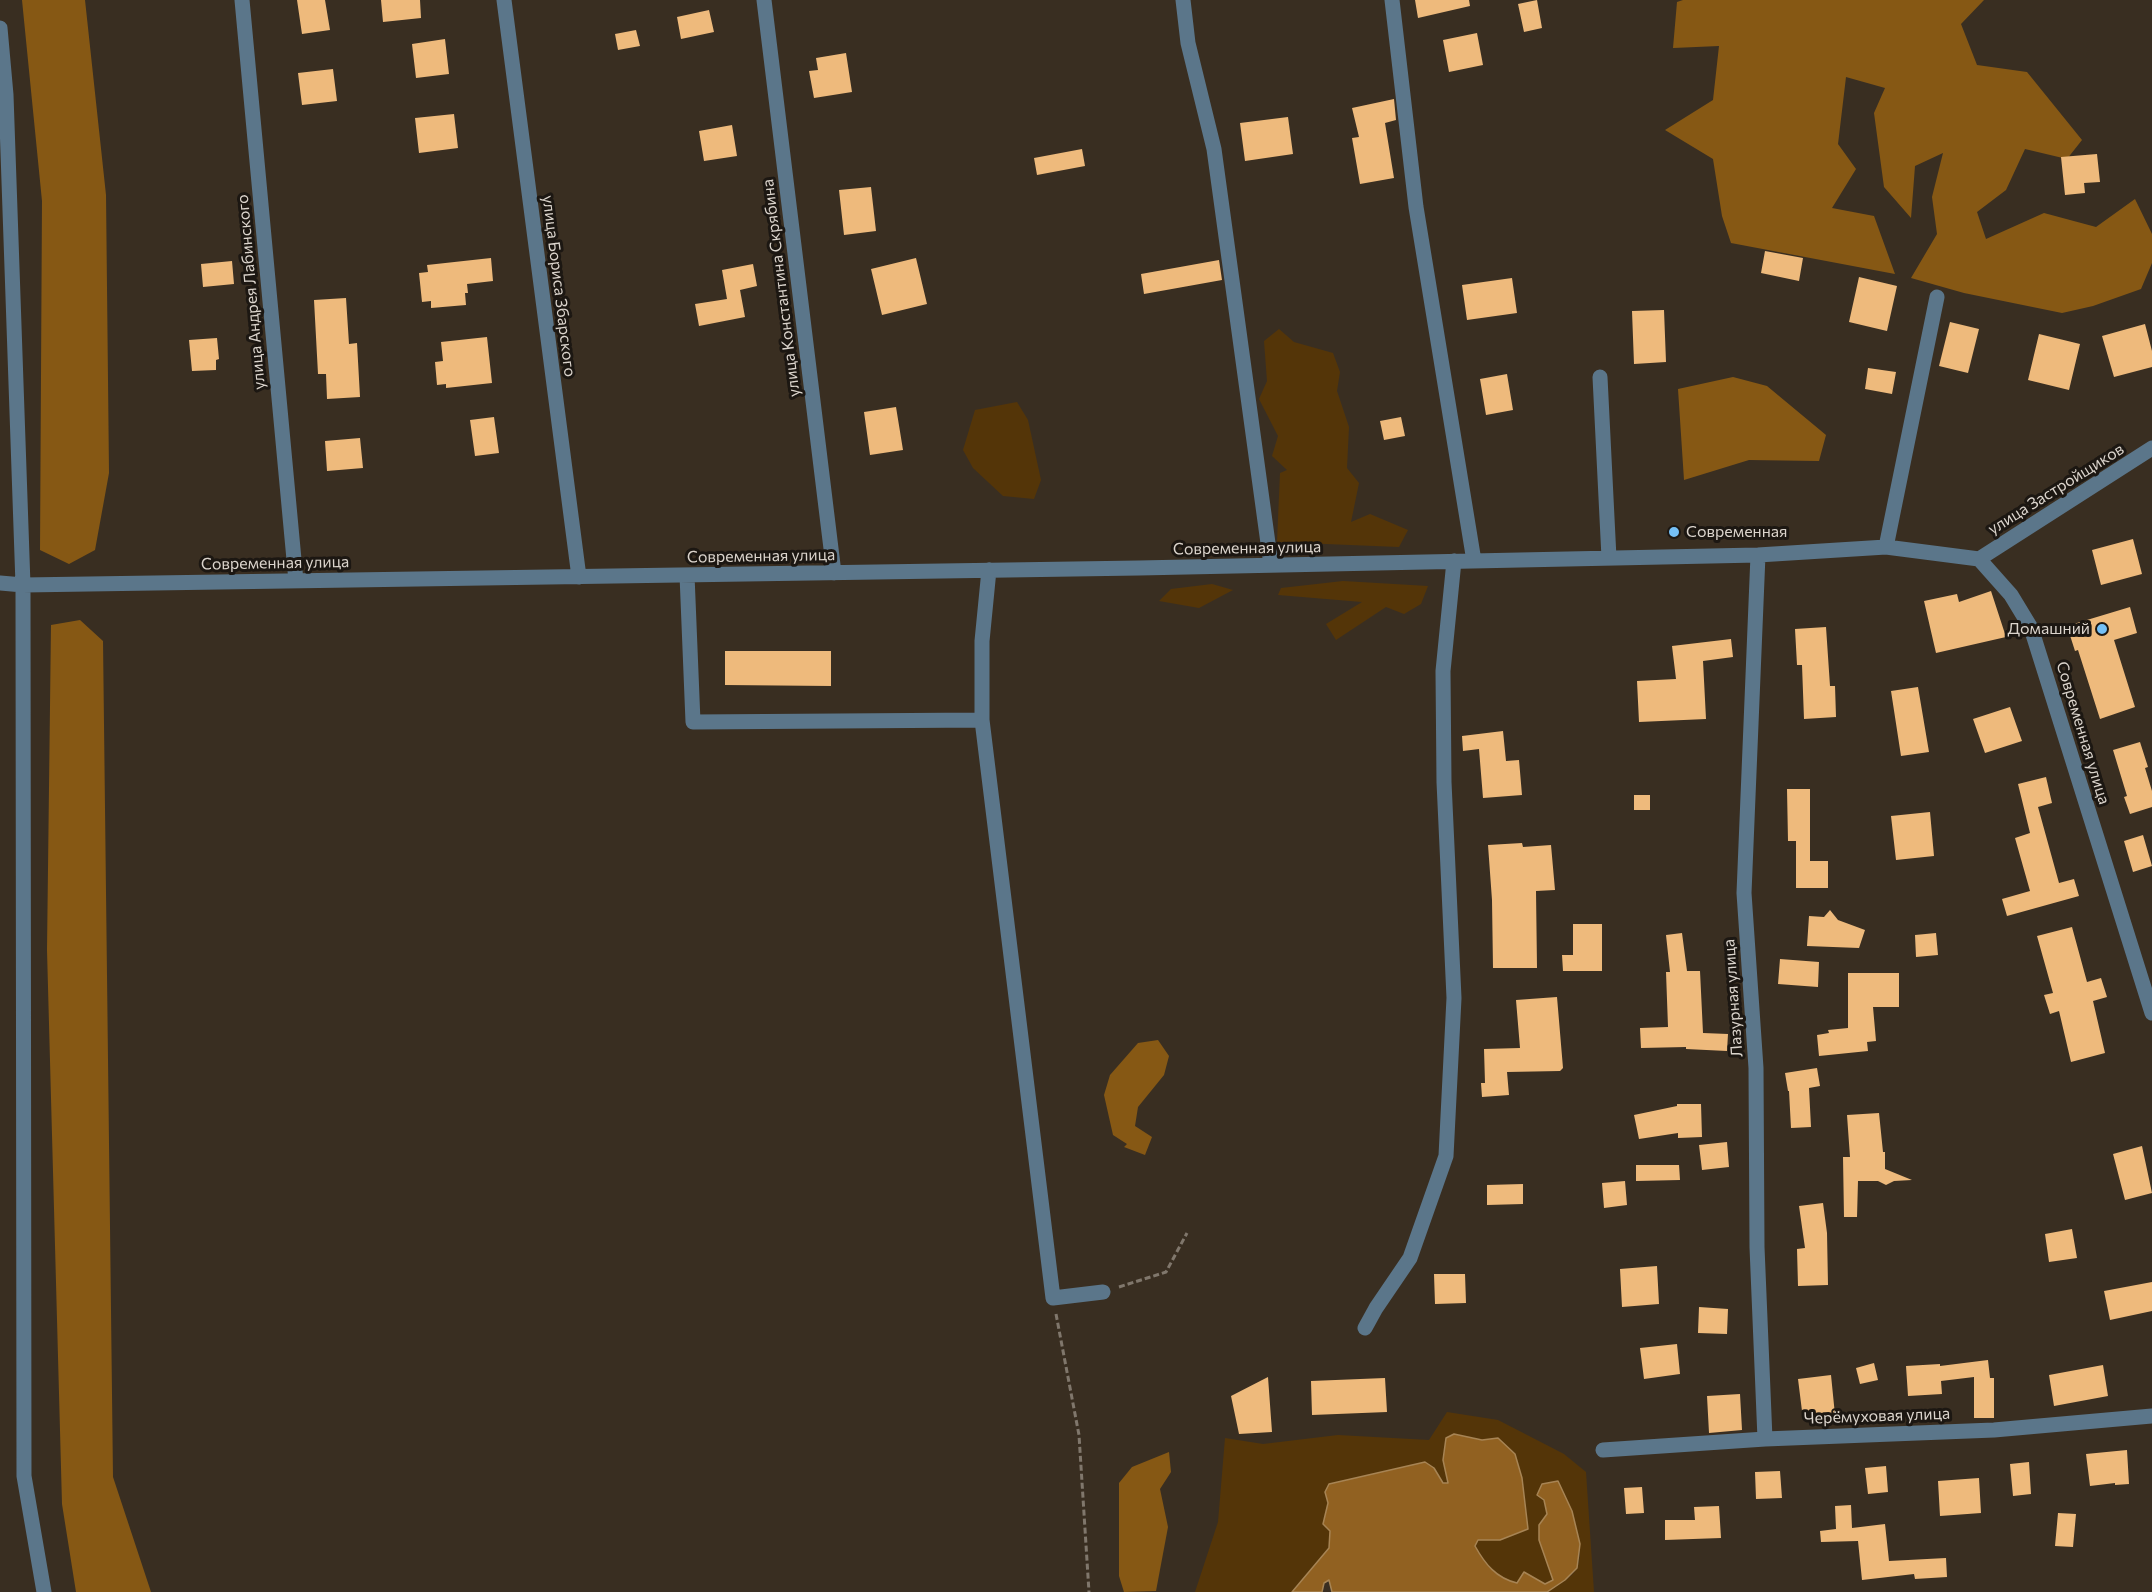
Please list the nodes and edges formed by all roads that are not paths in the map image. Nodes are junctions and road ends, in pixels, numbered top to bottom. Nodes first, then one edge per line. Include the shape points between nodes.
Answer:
1 (242, 0) edge
2 (504, 0) edge
3 (764, 0) edge
4 (1183, 0) edge
5 (1392, 0) edge
6 (0, 28) edge
7 (1937, 297) dead end
8 (1600, 377) dead end
9 (2152, 448) edge
10 (1886, 547) junction
11 (1758, 555) junction
12 (1609, 558) junction
13 (1979, 558) junction
14 (1454, 561) junction
15 (1474, 561) junction
16 (1271, 565) junction
17 (989, 570) junction
18 (834, 573) junction
19 (687, 575) junction
20 (579, 577) junction
21 (296, 581) junction
22 (0, 583) edge
23 (23, 585) junction
24 (982, 720) junction
25 (2152, 1013) edge
26 (1103, 1292) road end
27 (1365, 1328) dead end
28 (2152, 1416) edge
29 (1765, 1438) junction
30 (1603, 1450) dead end
31 (44, 1592) edge

1 - 21 street, улица Андрея Лабинского
2 - 20 street, улица Бориса Збарского
3 - 18 street, улица Константина Скрябина
4 - 16 street via 1188,43 1214,149
5 - 15 street via 1416,207
6 - 23 street via 6,95
7 - 10 street
8 - 12 street
9 - 13 street, улица Застройщиков
10 - 11 street, Современная улица
10 - 13 street, Современная улица
11 - 12 street, Современная улица
11 - 29 street, Лазурная улица via 1744,893 1756,1068 1757,1247
12 - 15 street, Современная улица
13 - 25 street, Современная улица via 2011,595 2031,628
14 - 15 street, Современная улица
14 - 16 street, Современная улица
14 - 27 street via 1443,671 1454,998 1446,1156 1410,1258
16 - 17 street, Современная улица
17 - 18 street, Современная улица
17 - 24 street via 982,641
18 - 19 street, Современная улица
19 - 20 street, Современная улица
19 - 24 street via 693,722
20 - 21 street, Современная улица
21 - 23 street, Современная улица
22 - 23 street, Современная улица
23 - 31 street via 24,1476
24 - 26 street via 1053,1298
28 - 29 street, Черёмуховая улица via 1994,1430
29 - 30 street, Черёмуховая улица

